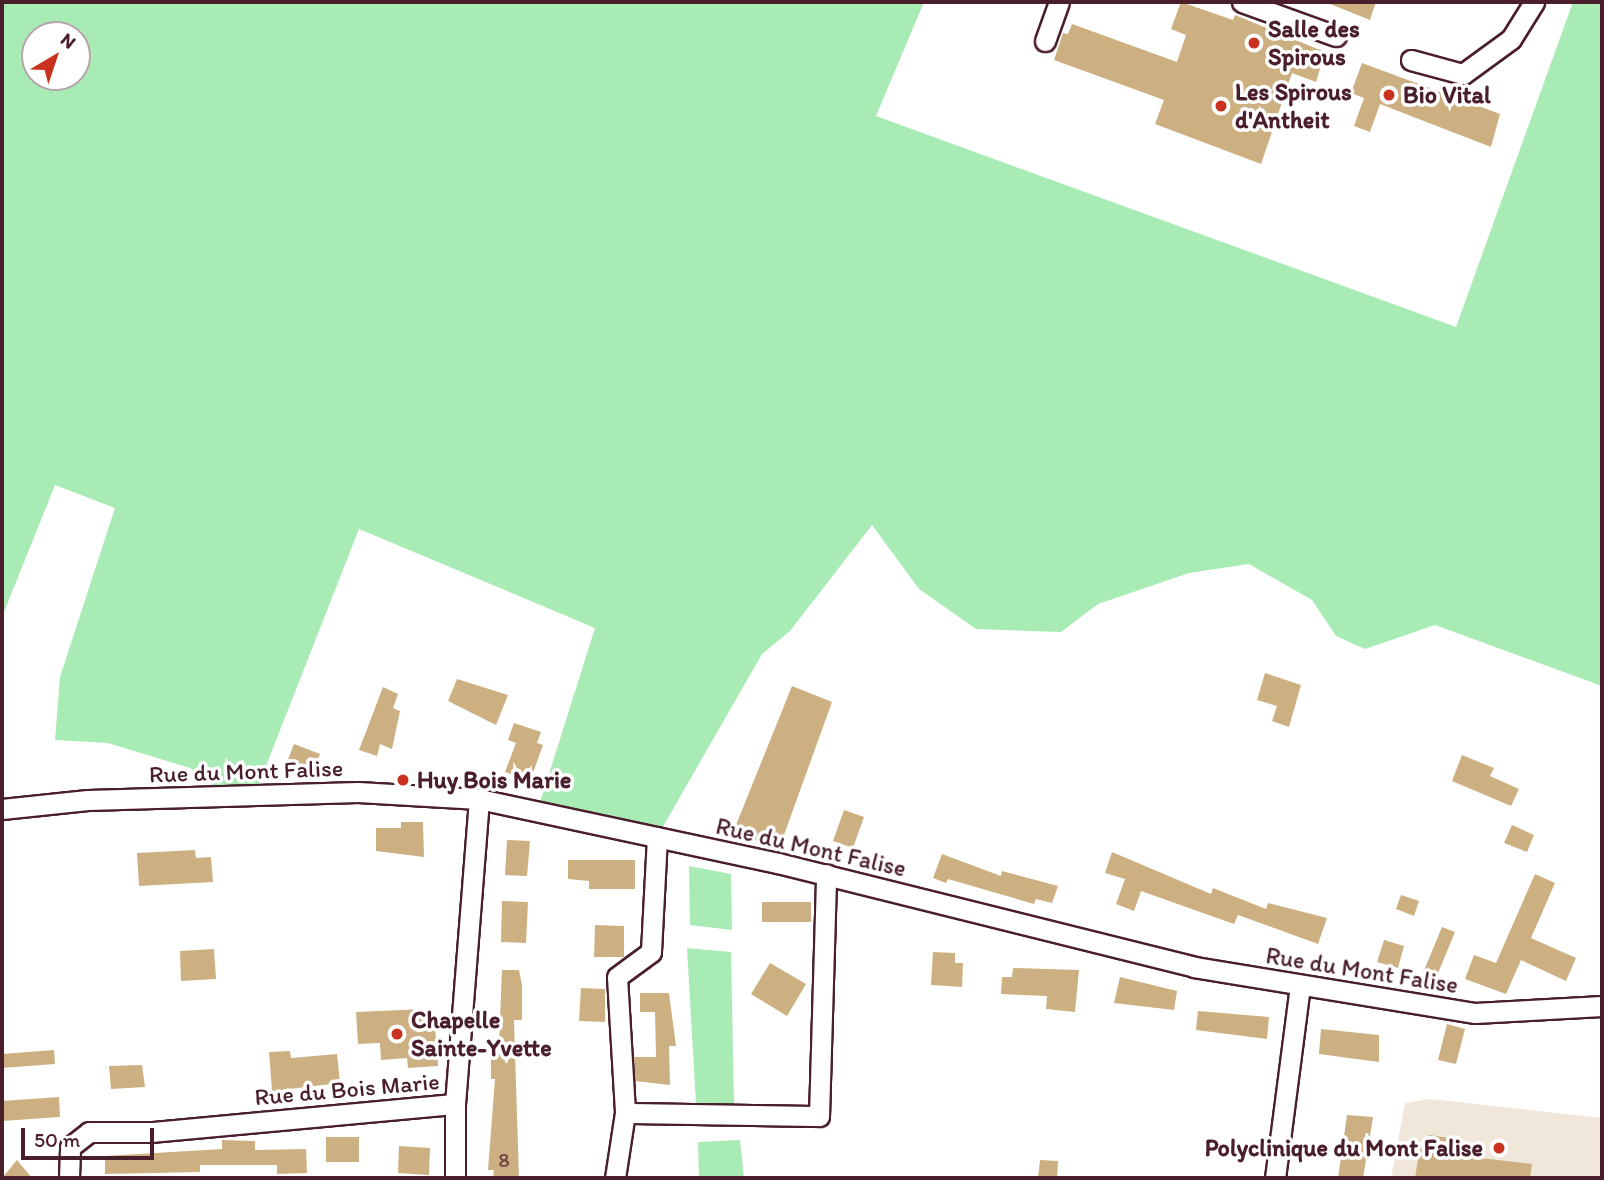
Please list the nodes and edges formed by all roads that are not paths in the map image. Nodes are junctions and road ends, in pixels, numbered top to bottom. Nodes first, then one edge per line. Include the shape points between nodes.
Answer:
1 (1059, 2) edge
2 (1242, 2) edge
3 (1534, 2) edge
4 (1336, 36) dead end
5 (1045, 41) dead end
6 (1411, 60) dead end
7 (479, 799) junction
8 (2, 809) edge
9 (657, 837) junction
10 (826, 874) junction
11 (1300, 986) junction
12 (1602, 1006) edge
13 (455, 1104) junction
14 (625, 1113) junction
15 (69, 1178) edge
16 (455, 1178) edge
17 (615, 1178) edge
18 (1275, 1178) edge

1 - 5 street
2 - 4 street
3 - 6 street via 1511,39 1463,74
7 - 8 street, Rue du Mont Falise via 358,792 88,800
7 - 9 street, Rue du Mont Falise
7 - 13 street
9 - 10 street, Rue du Mont Falise
9 - 14 street via 651,952 617,977
10 - 11 street, Rue du Mont Falise via 1194,968
10 - 14 street via 819,1116
11 - 12 street, Rue du Mont Falise via 1475,1013
11 - 18 street
13 - 15 street, Rue du Bois Marie via 152,1132 89,1132 70,1147
13 - 16 street
14 - 17 street

